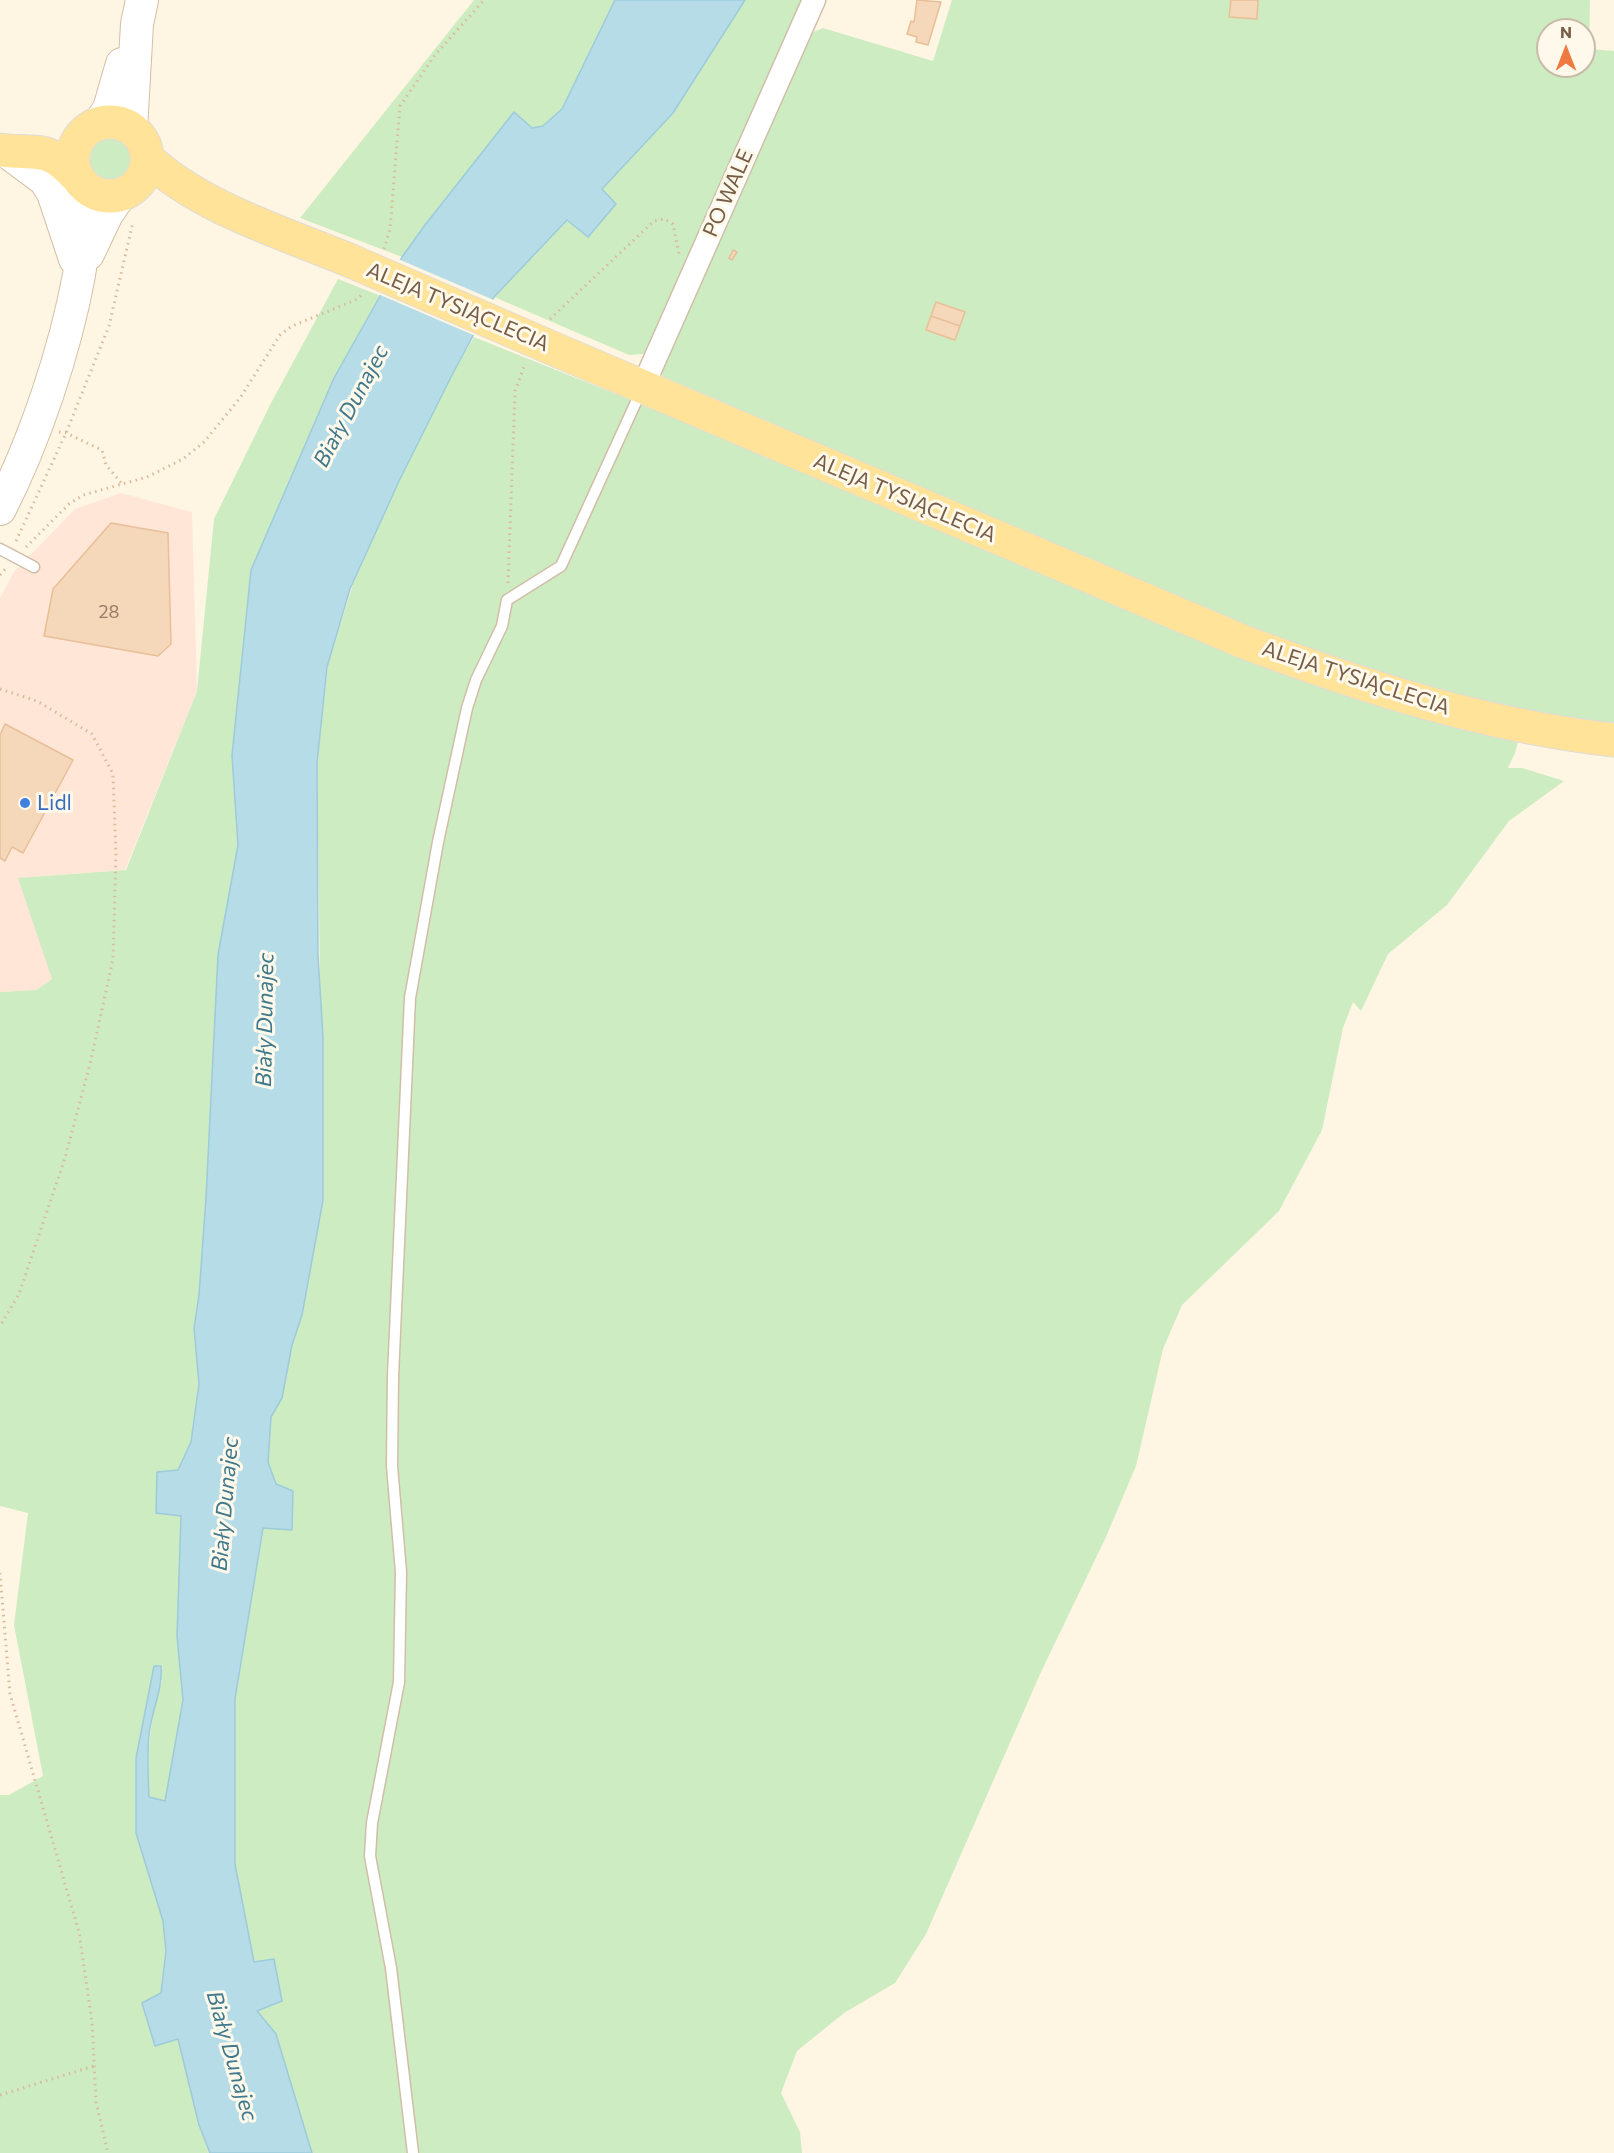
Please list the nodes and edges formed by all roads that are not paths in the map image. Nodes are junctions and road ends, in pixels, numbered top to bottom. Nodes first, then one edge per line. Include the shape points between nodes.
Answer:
1 (814, 0) edge
2 (139, 12) edge
3 (92, 128) junction
4 (131, 129) junction
5 (2, 143) edge
6 (81, 182) junction
7 (135, 188) junction
8 (79, 274) junction
9 (643, 386) junction
10 (0, 509) edge
11 (0, 549) edge
12 (33, 567) dead end
13 (1614, 740) edge
14 (413, 2153) edge

1 - 9 street, PO WALE
2 - 3 street via 109,109
2 - 4 street
3 - 4 main road via 118,123
3 - 5 main road via 64,138
3 - 6 main road via 74,148 73,160
4 - 7 main road via 141,138
5 - 6 main road via 59,158
5 - 8 street via 45,180 53,193
6 - 7 main road via 98,195
6 - 8 street
7 - 8 street via 106,214
7 - 9 main road, ALEJA TYSIĄCLECIA, bridge via 160,170 213,203 365,259 561,352
8 - 10 street via 51,383
9 - 13 main road, ALEJA TYSIĄCLECIA via 1244,642 1316,669 1478,716
9 - 14 lane via 561,566 507,600 502,626 467,708 410,998 393,1376 392,1466 401,1572 399,1682 372,1823 370,1856 391,1968
11 - 12 lane via 15,552

